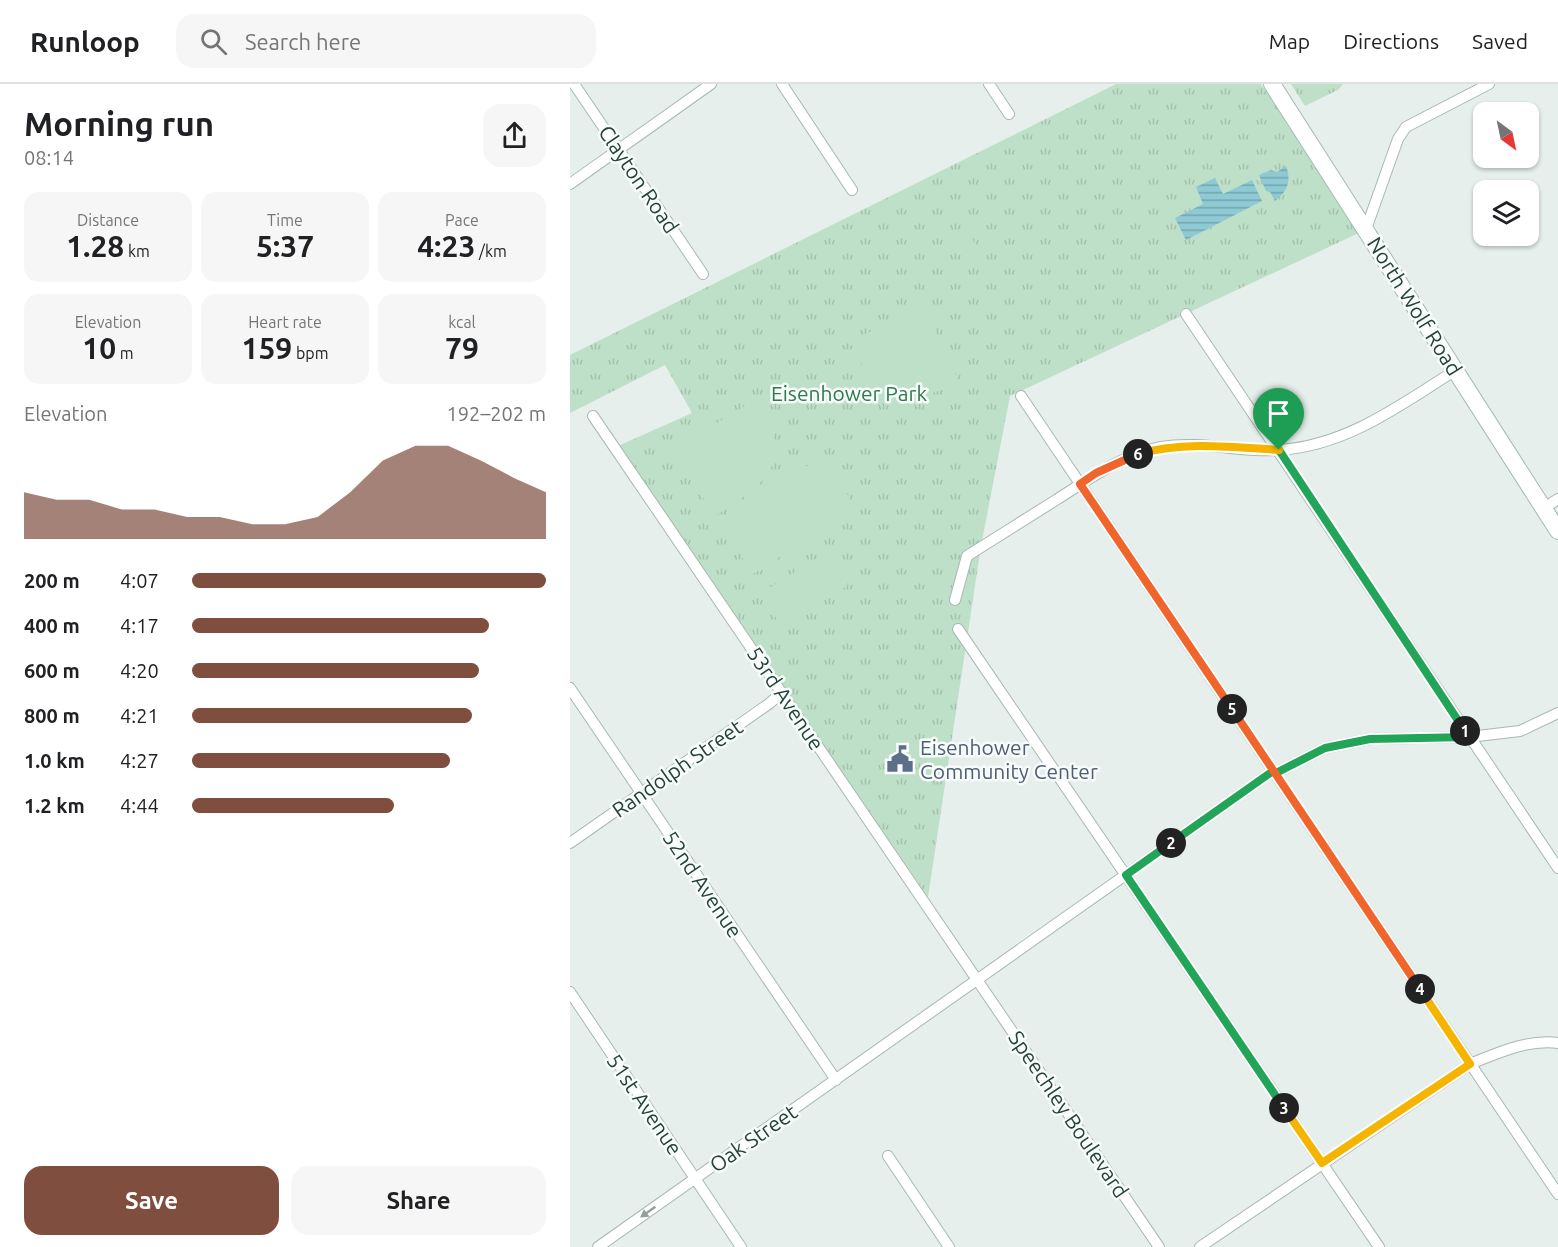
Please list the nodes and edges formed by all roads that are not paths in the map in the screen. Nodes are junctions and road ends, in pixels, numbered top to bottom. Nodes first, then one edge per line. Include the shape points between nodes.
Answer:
1 (574, 84) edge
2 (711, 84) edge
3 (782, 84) edge
4 (989, 84) edge
5 (1272, 84) edge
6 (1490, 84) edge
7 (1009, 114) dead end
8 (619, 149) junction
9 (570, 184) edge
10 (852, 190) dead end
11 (1366, 229) junction
12 (703, 274) dead end
13 (1186, 314) dead end
14 (1456, 370) junction
15 (1021, 396) dead end
16 (593, 416) dead end
17 (1279, 450) junction
18 (1080, 484) junction
19 (1551, 503) edge
20 (1557, 530) edge
21 (955, 600) dead end
22 (958, 628) dead end
23 (570, 688) edge
24 (782, 692) junction
25 (1558, 713) edge
26 (1469, 737) junction
27 (1273, 771) junction
28 (642, 793) junction
29 (570, 843) edge
30 (1558, 868) edge
31 (1126, 875) junction
32 (978, 980) junction
33 (570, 992) edge
34 (1558, 1043) edge
35 (1470, 1064) junction
36 (836, 1080) junction
37 (888, 1156) dead end
38 (1322, 1163) junction
39 (695, 1179) junction
40 (1558, 1194) edge
41 (598, 1247) edge
42 (741, 1247) edge
43 (949, 1247) edge
44 (1159, 1247) edge
45 (1200, 1247) edge
46 (1379, 1247) edge

1 - 8 street, Clayton Road
2 - 8 street
3 - 10 street
4 - 7 street
5 - 11 main road, North Wolf Road
6 - 11 street via 1406,127 1398,139
8 - 9 street
8 - 12 street, Clayton Road
11 - 14 main road, North Wolf Road
13 - 17 street
14 - 17 street via 1354,432 1323,443
14 - 19 main road, North Wolf Road
15 - 18 street
16 - 24 street, 53rd Avenue
17 - 18 street via 1162,447 1130,456
17 - 26 street
18 - 21 street via 967,556
18 - 27 street
19 - 20 main road, North Wolf Road
22 - 31 street
23 - 28 street, 52nd Avenue
24 - 28 street, Randolph Street
24 - 32 street, 53rd Avenue
25 - 26 street, Oak Street via 1520,731
26 - 27 street, Oak Street via 1370,739 1325,748 1276,773
26 - 30 street
27 - 31 street, Oak Street
27 - 35 street
28 - 29 street, Randolph Street
28 - 36 street, 52nd Avenue
31 - 32 street, Oak Street
31 - 38 street
32 - 36 street, Oak Street
32 - 44 street, Speechley Boulevard
33 - 39 street, 51st Avenue
34 - 35 street via 1511,1047
35 - 38 street
35 - 40 street
36 - 39 street, Oak Street
37 - 43 street
38 - 45 street
38 - 46 street
39 -> 41 street, Oak Street
39 - 42 street, 51st Avenue

